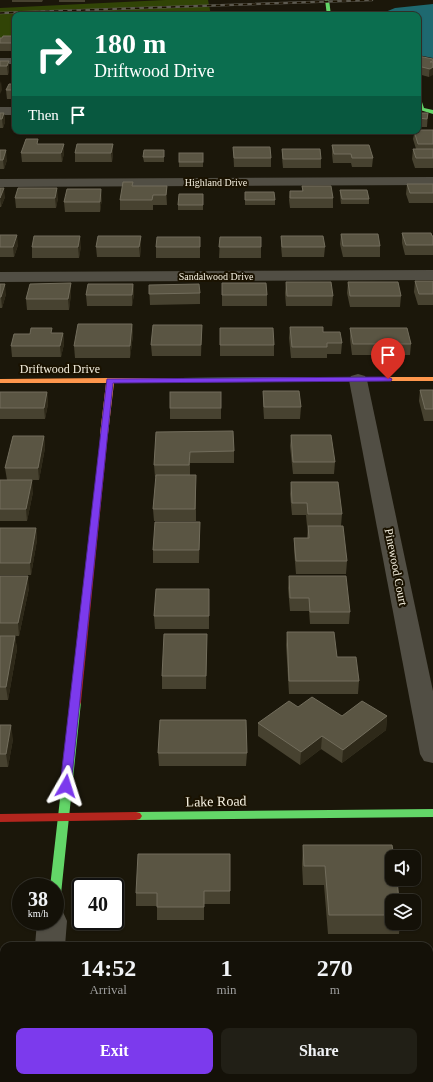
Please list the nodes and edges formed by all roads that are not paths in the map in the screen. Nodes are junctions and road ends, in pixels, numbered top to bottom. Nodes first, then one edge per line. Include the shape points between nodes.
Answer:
1 (327, 0) edge
2 (329, 12) edge
3 (12, 60) edge
4 (0, 61) edge
5 (0, 111) edge
6 (12, 111) edge
7 (433, 181) edge
8 (0, 183) edge
9 (433, 275) edge
10 (0, 277) edge
11 (433, 379) edge
12 (110, 380) junction
13 (358, 380) junction
14 (0, 381) edge
15 (433, 754) edge
16 (433, 813) edge
17 (62, 817) junction
18 (0, 818) edge
19 (56, 878) edge
20 (51, 930) edge
21 (50, 942) edge

1 - 2 street
3 - 4 street
5 - 6 street
7 - 8 street, Highland Drive
9 - 10 street, Sandalwood Drive
11 - 13 street, Driftwood Drive
12 - 13 street, Driftwood Drive
12 - 14 street, Driftwood Drive
12 - 17 street
13 - 15 street, Pinewood Court
16 - 17 street, Lake Road
17 - 18 street, Lake Road
17 - 19 street
20 - 21 street

